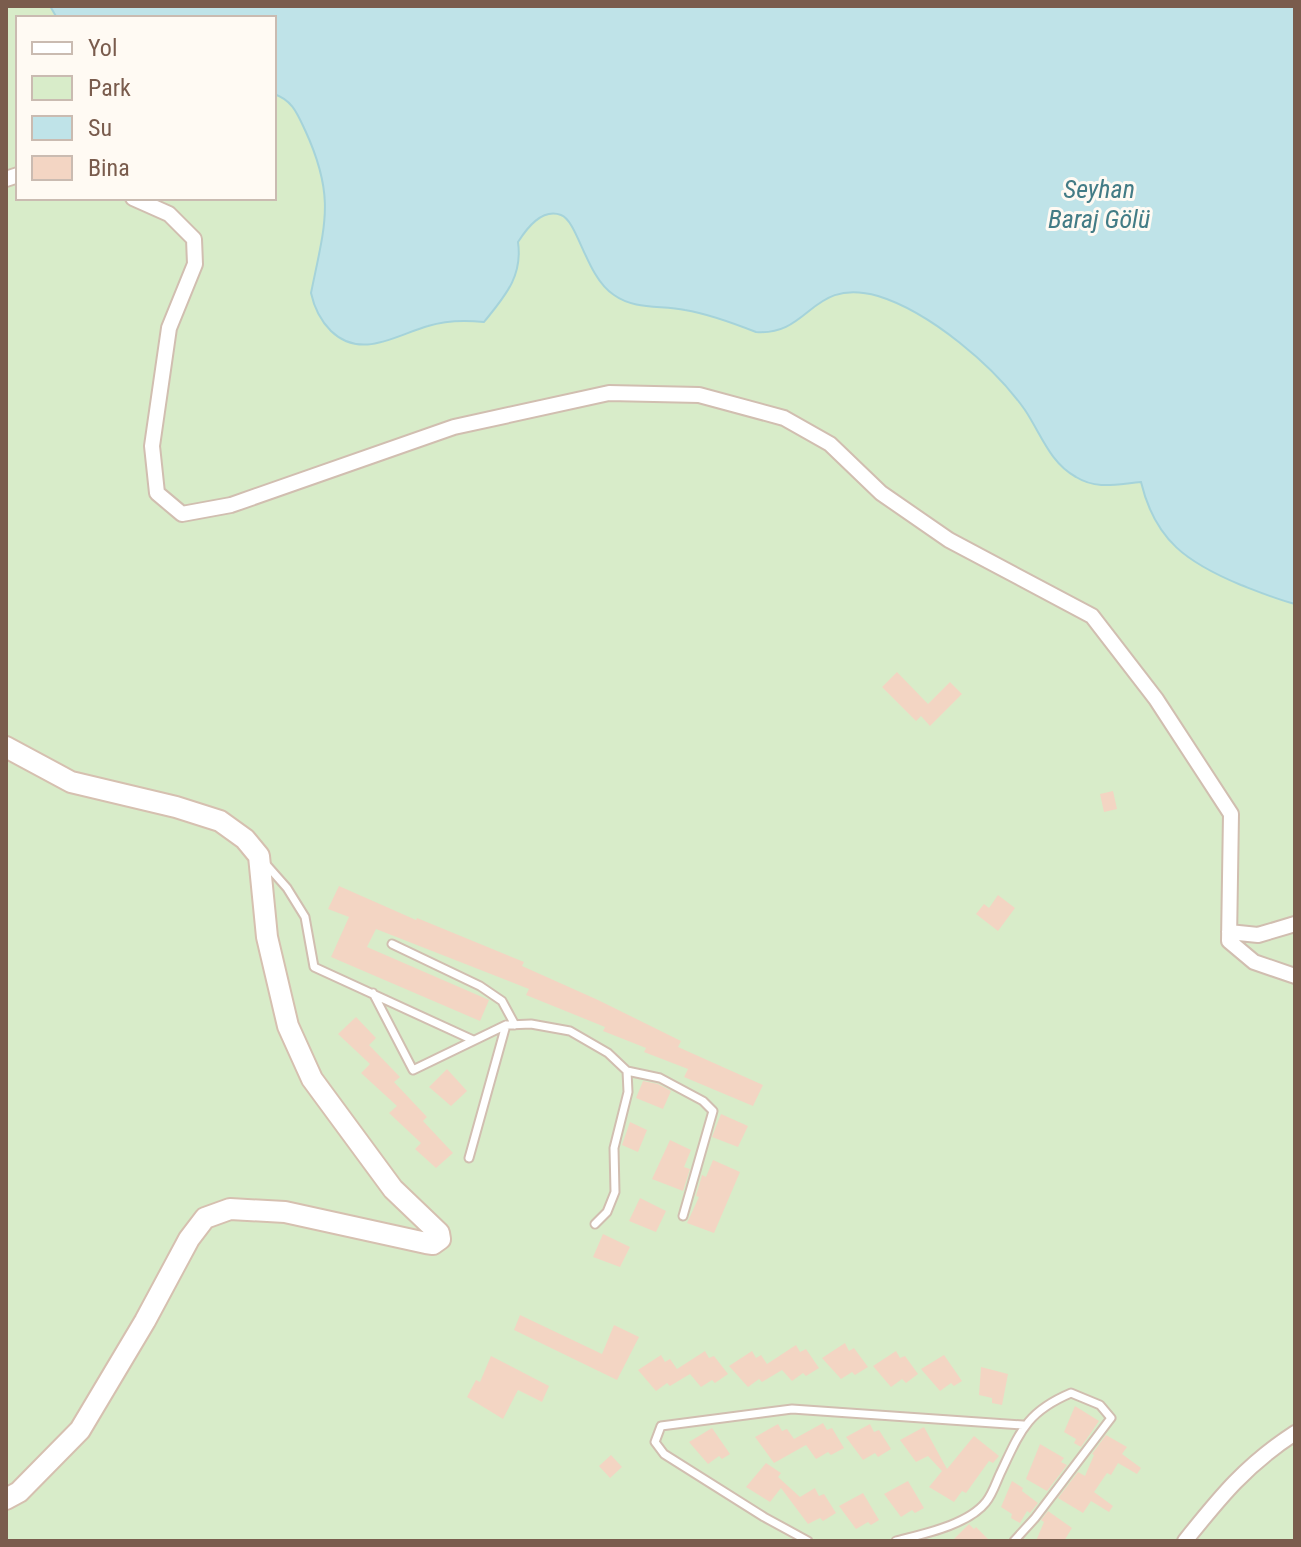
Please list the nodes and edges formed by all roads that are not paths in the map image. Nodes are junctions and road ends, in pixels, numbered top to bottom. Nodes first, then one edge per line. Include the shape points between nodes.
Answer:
1 (138, 200) edge
2 (6, 747) edge
3 (259, 856) junction
4 (1295, 924) edge
5 (1229, 932) junction
6 (392, 944) dead end
7 (1295, 976) edge
8 (373, 993) junction
9 (506, 1025) junction
10 (515, 1025) junction
11 (473, 1040) junction
12 (627, 1071) junction
13 (469, 1158) dead end
14 (683, 1216) dead end
15 (595, 1224) dead end
16 (1023, 1425) junction
17 (1295, 1433) edge
18 (6, 1499) edge
19 (808, 1541) edge
20 (896, 1541) edge
21 (1014, 1541) edge
22 (1185, 1541) edge

1 - 5 street via 169,214 194,239 195,264 169,328 152,446 157,493 182,514 231,505 454,427 609,393 699,395 784,418 830,444 881,493 949,540 1092,616 1156,699 1231,814
2 - 3 street via 71,782 220,821
3 - 8 lane via 305,917 314,967
3 - 18 street via 267,937 288,1026 312,1079 393,1189 440,1239 426,1243 285,1212 230,1209 205,1218 80,1430
4 - 5 street via 1258,935
5 - 7 street via 1229,941 1254,962
6 - 10 lane via 480,986 502,1001
8 - 11 lane
8 - 11 lane via 413,1070
9 - 10 lane
9 - 11 lane
9 - 13 lane
10 - 12 lane via 570,1031
12 - 14 lane via 660,1078 713,1111
12 - 15 lane via 628,1092 614,1148 615,1192
16 - 19 lane via 792,1409 661,1426 655,1442 664,1454
16 - 20 lane via 987,1502 943,1528
16 - 21 lane via 1071,1393 1100,1405 1111,1418
17 - 22 street via 1229,1485

